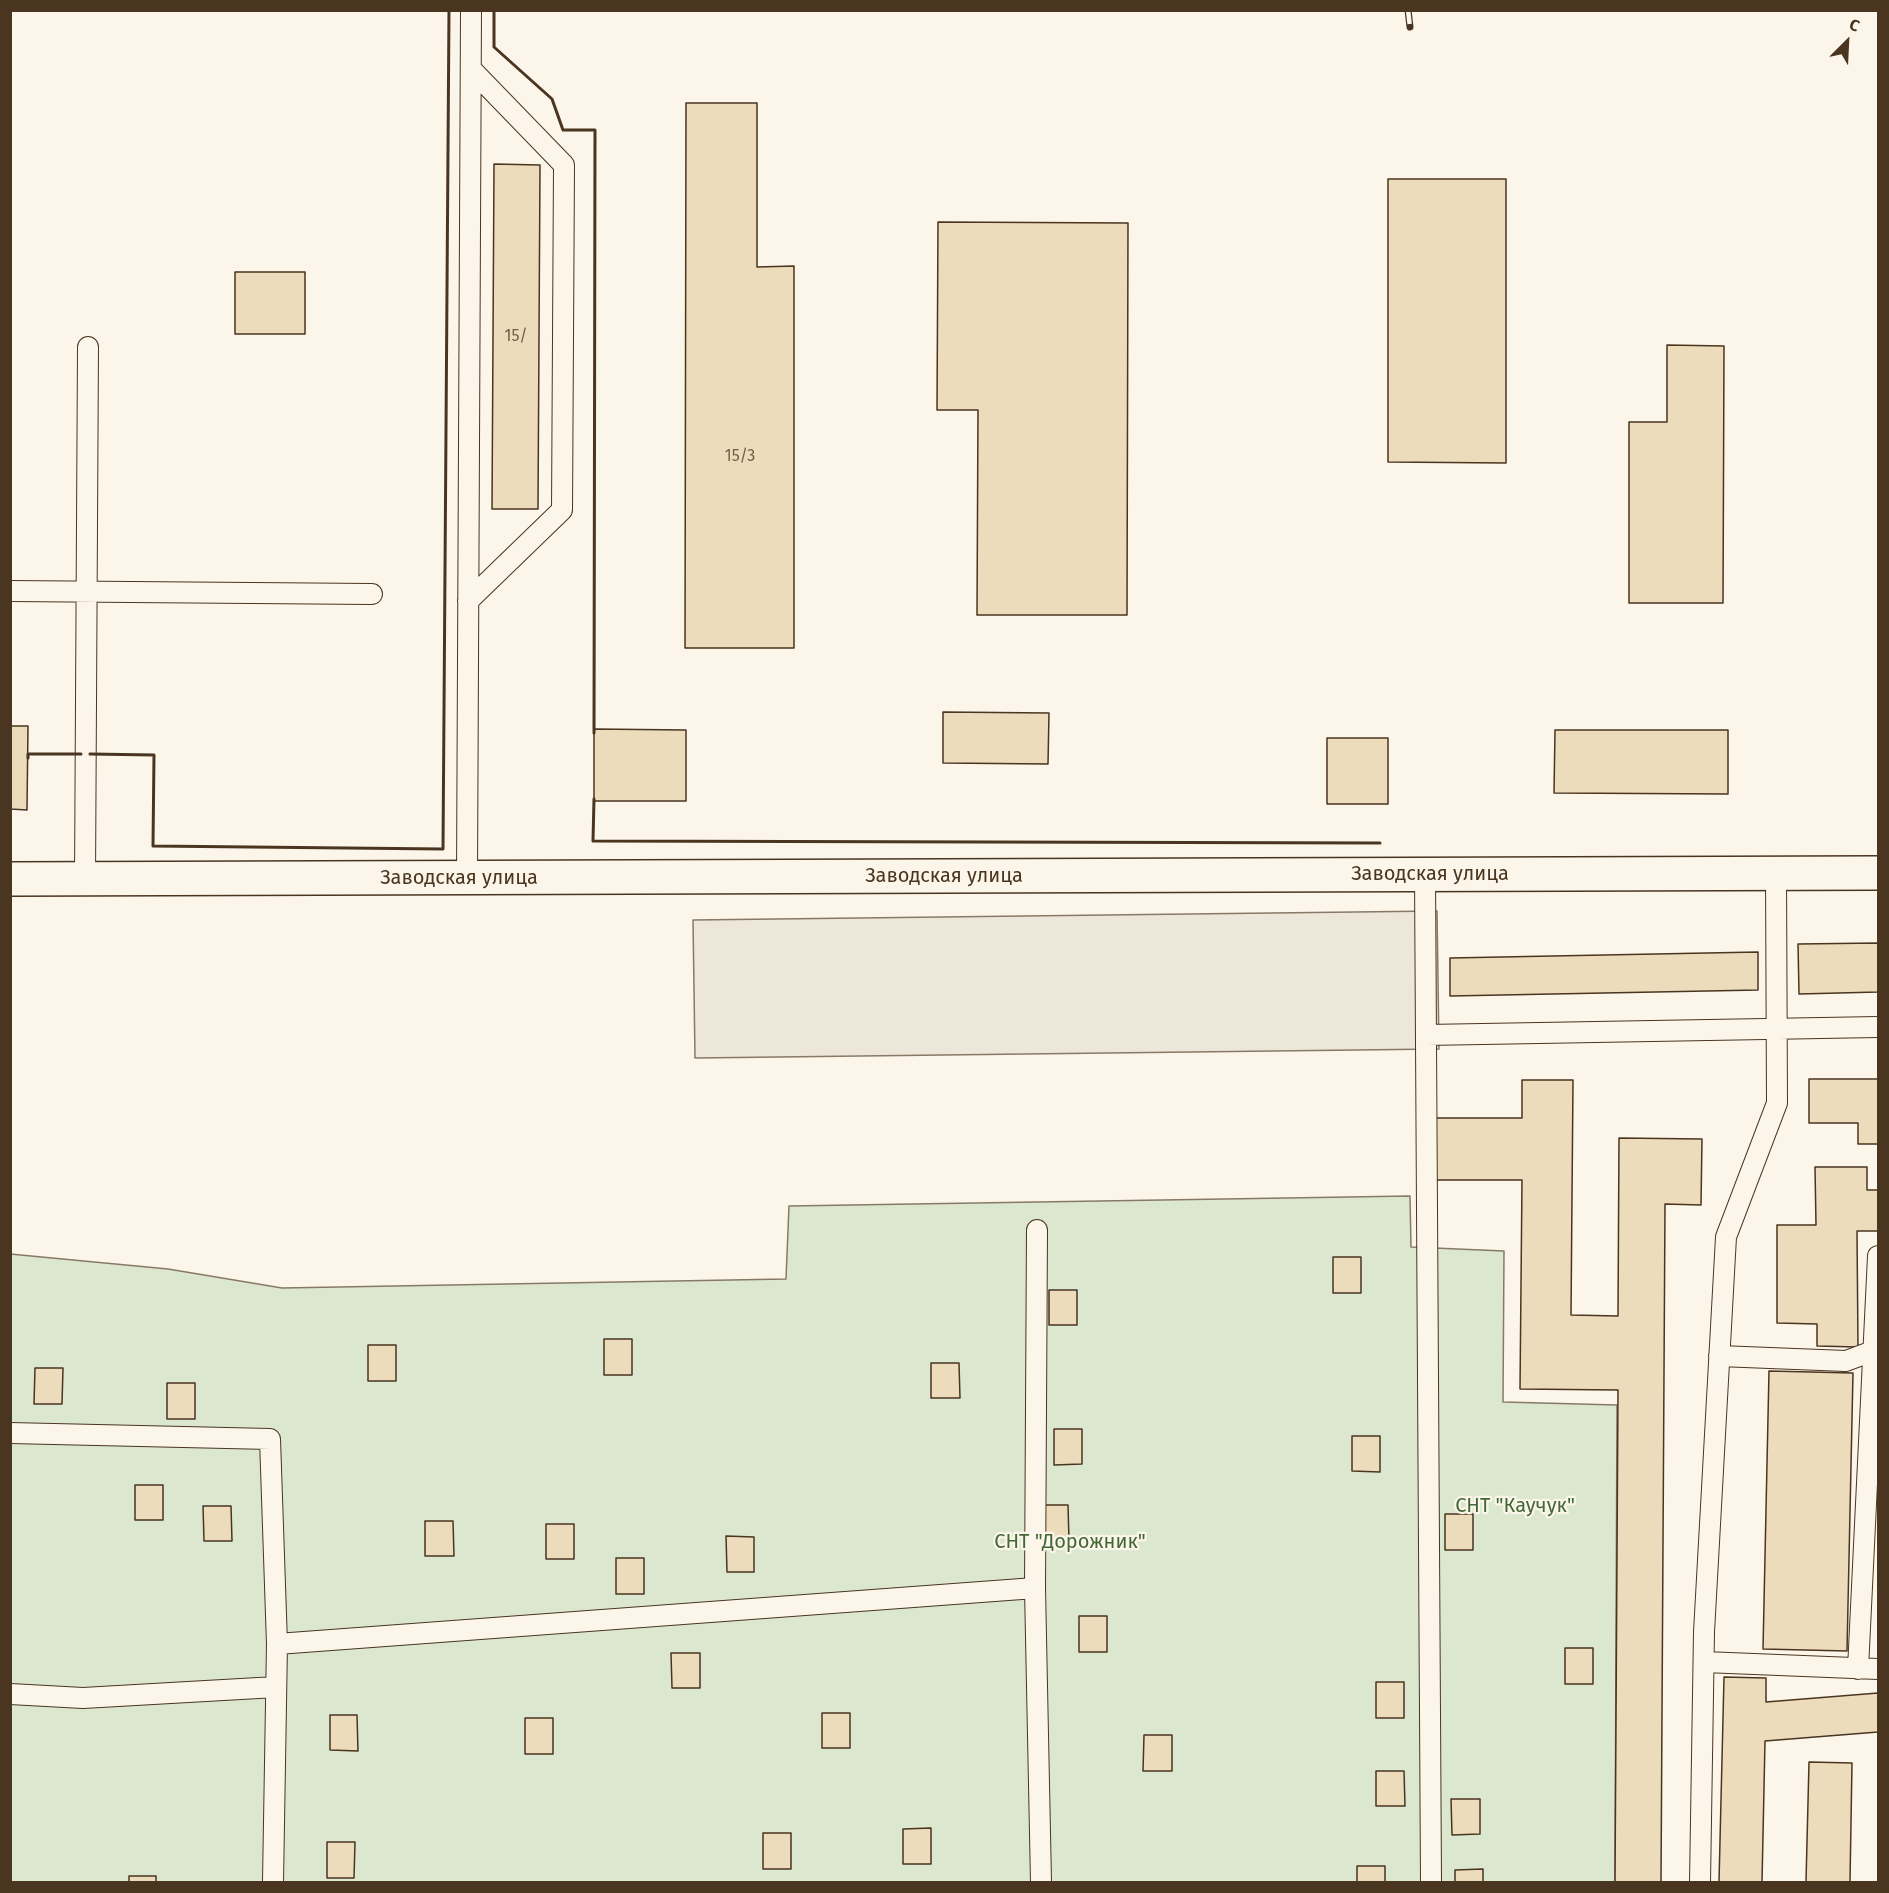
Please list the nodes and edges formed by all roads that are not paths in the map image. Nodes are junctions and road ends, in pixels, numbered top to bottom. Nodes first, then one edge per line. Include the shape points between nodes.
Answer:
1 (471, 10) edge
2 (472, 70) junction
3 (88, 347) dead end
4 (10, 591) edge
5 (87, 592) junction
6 (372, 594) dead end
7 (468, 601) junction
8 (1776, 873) junction
9 (1878, 873) edge
10 (1425, 874) junction
11 (466, 878) junction
12 (10, 879) edge
13 (85, 879) junction
14 (1878, 1027) edge
15 (1777, 1029) junction
16 (1426, 1035) junction
17 (1037, 1230) dead end
18 (1878, 1256) edge
19 (1876, 1350) edge
20 (1719, 1356) junction
21 (10, 1433) edge
22 (1035, 1588) junction
23 (277, 1644) junction
24 (1704, 1662) junction
25 (1858, 1669) junction
26 (1878, 1669) edge
27 (276, 1687) junction
28 (10, 1694) edge
29 (273, 1882) edge
30 (1041, 1882) edge
31 (1431, 1882) edge
32 (1700, 1882) edge

1 - 2 lane
2 - 7 lane
2 - 7 lane via 564,165 562,510
3 - 5 lane
4 - 5 lane
5 - 6 lane
5 - 13 lane
7 - 11 lane
8 - 9 main road, Заводская улица
8 - 10 main road, Заводская улица
8 - 15 lane
10 - 11 main road, Заводская улица
10 - 16 lane
11 - 13 main road, Заводская улица
12 - 13 main road, Заводская улица
14 - 15 lane
15 - 16 lane
15 - 20 lane via 1778,1103 1726,1237
16 - 31 lane
17 - 22 lane
18 - 19 lane
19 - 20 lane via 1846,1361
19 - 25 lane
20 - 24 lane
21 - 23 lane via 270,1439
22 - 23 lane
22 - 30 lane
23 - 27 lane
24 - 25 lane
24 - 32 lane
25 - 26 lane
27 - 28 lane via 83,1698
27 - 29 lane

